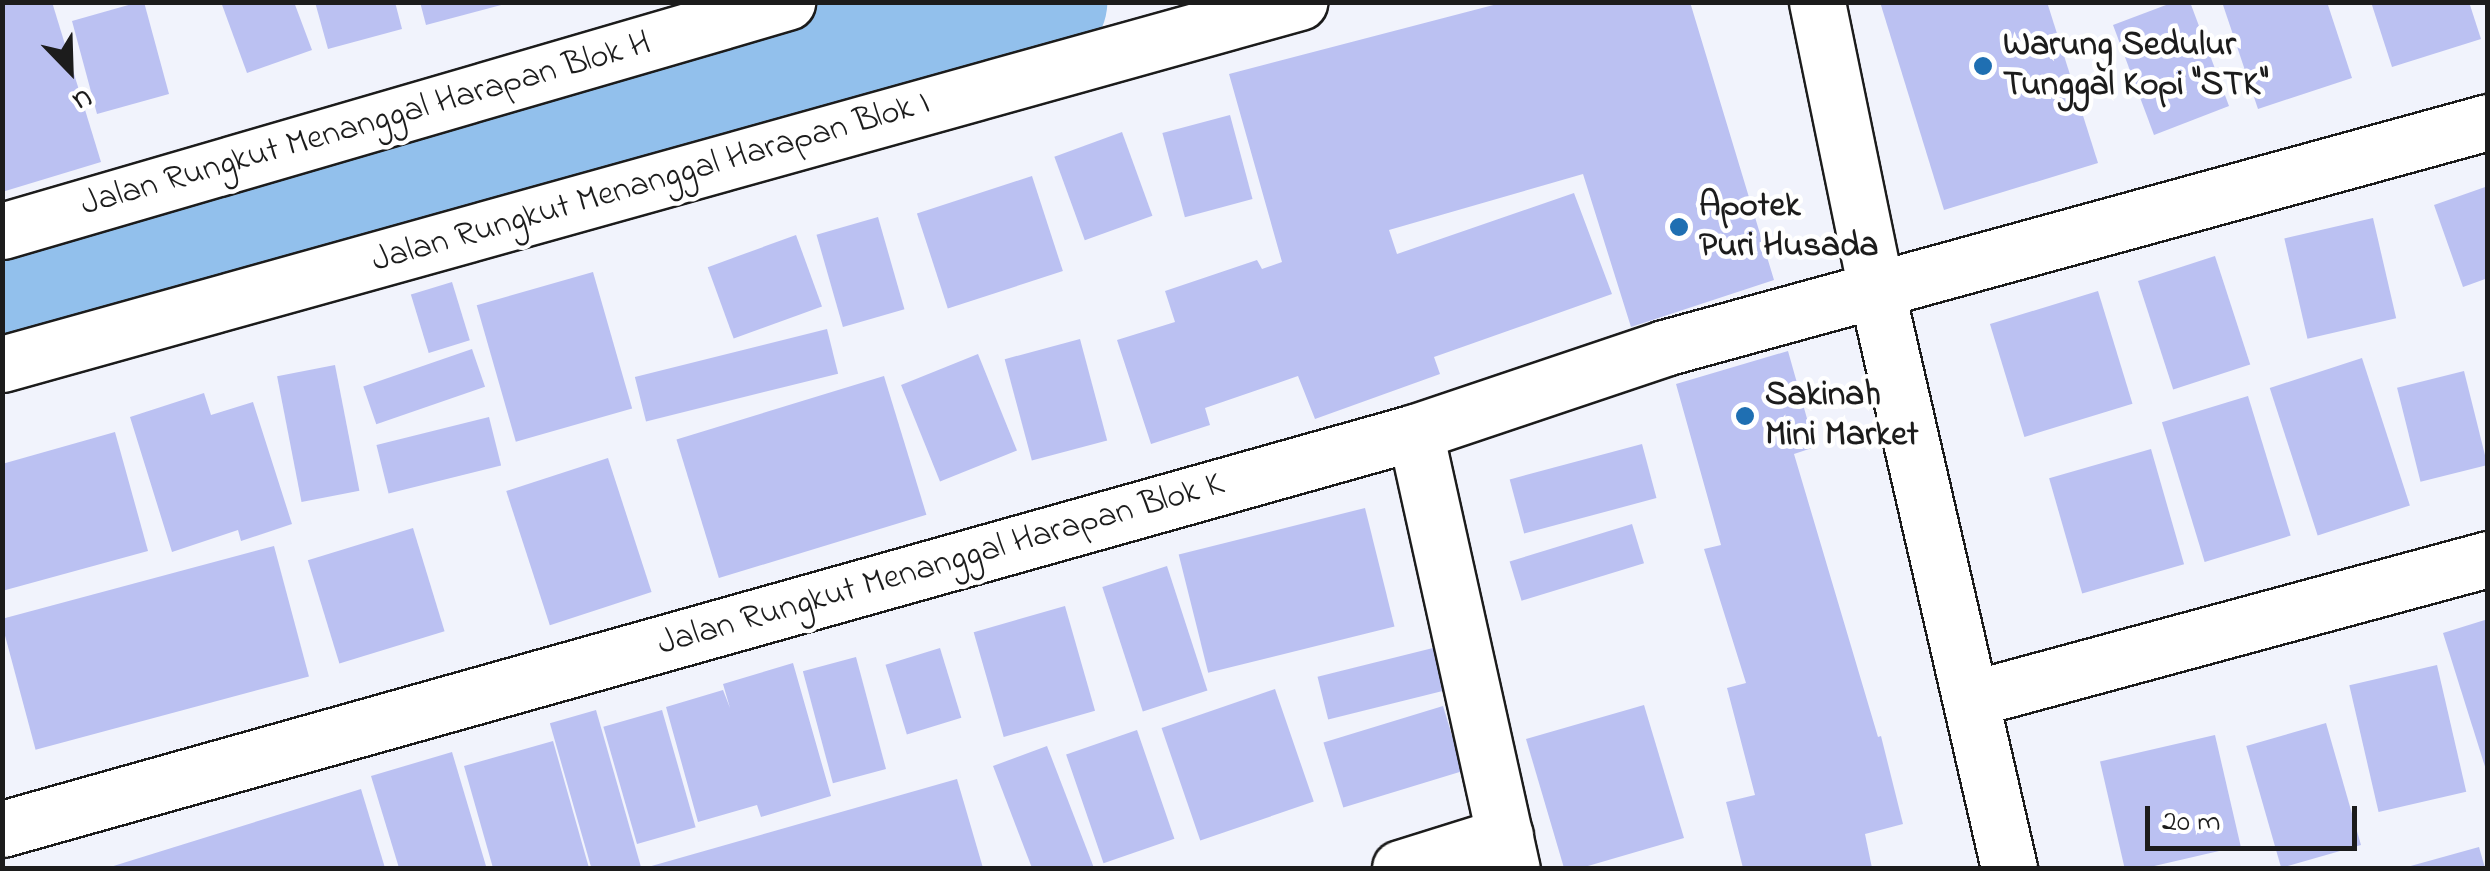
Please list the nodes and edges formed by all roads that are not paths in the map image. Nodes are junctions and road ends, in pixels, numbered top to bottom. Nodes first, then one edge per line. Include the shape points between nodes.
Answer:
1 (787, 2) edge
2 (1299, 2) edge
3 (1818, 2) edge
4 (2488, 122) edge
5 (2, 231) edge
6 (1876, 289) junction
7 (2, 364) edge
8 (1415, 432) junction
9 (2488, 559) edge
10 (1971, 700) junction
11 (2, 828) edge
12 (1508, 852) edge
13 (1400, 868) edge
14 (2009, 868) edge

1 - 5 street, Jalan Rungkut Menanggal Harapan Blok H
2 - 7 street, Jalan Rungkut Menanggal Harapan Blok I
3 - 6 street
4 - 6 street, Jalan Rungkut Menanggal Harapan Blok K
6 - 8 street, Jalan Rungkut Menanggal Harapan Blok K via 1664,348
6 - 10 street
8 - 11 street, Jalan Rungkut Menanggal Harapan Blok K
8 - 12 street
9 - 10 street
10 - 14 street
12 - 13 street

